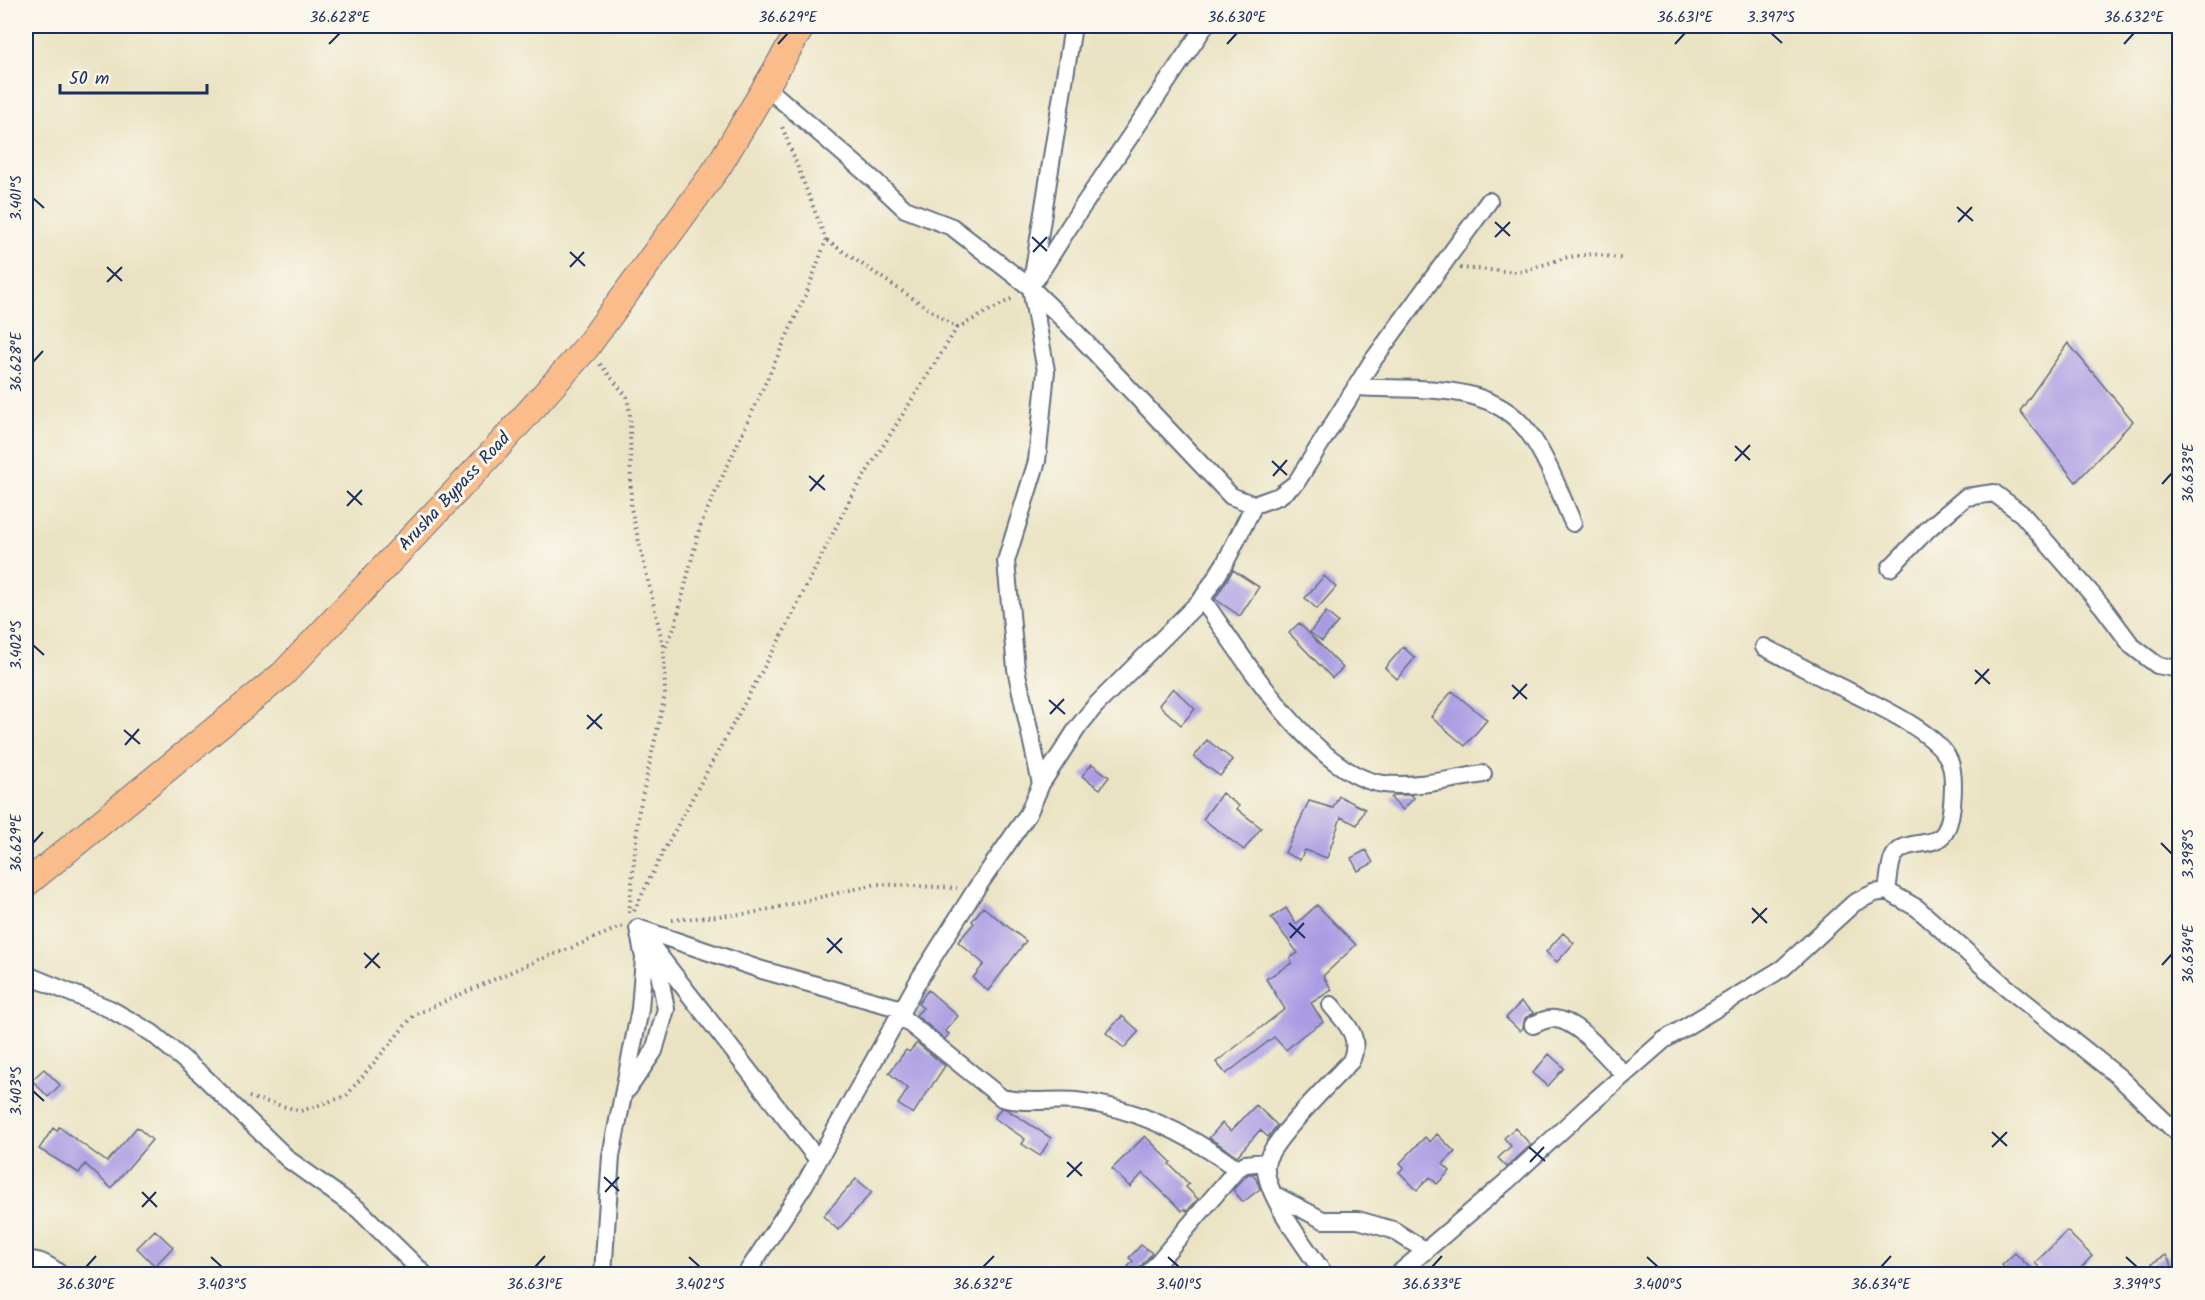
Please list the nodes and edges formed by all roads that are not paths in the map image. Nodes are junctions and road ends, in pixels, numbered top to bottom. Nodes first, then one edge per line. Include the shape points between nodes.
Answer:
1 (801, 26) edge
2 (1073, 26) edge
3 (1205, 26) edge
4 (766, 87) junction
5 (1489, 201) dead end
6 (1030, 288) junction
7 (1356, 387) junction
8 (1254, 505) junction
9 (1573, 523) dead end
10 (1890, 568) dead end
11 (1202, 599) junction
12 (1764, 647) dead end
13 (2180, 669) edge
14 (1483, 774) dead end
15 (1041, 784) junction
16 (26, 884) edge
17 (1887, 891) junction
18 (633, 926) junction
19 (26, 972) edge
20 (1331, 1005) dead end
21 (900, 1012) junction
22 (1533, 1026) dead end
23 (1624, 1074) junction
24 (623, 1095) junction
25 (2180, 1136) edge
26 (818, 1160) junction
27 (1266, 1162) junction
28 (1237, 1169) junction
29 (1272, 1193) junction
30 (1425, 1251) junction
31 (26, 1261) edge
32 (60, 1275) edge
33 (424, 1275) edge
34 (603, 1275) edge
35 (746, 1275) edge
36 (1148, 1275) edge
37 (1324, 1275) edge
38 (1398, 1275) edge

1 - 4 main road, Arusha Bypass Road
2 - 6 street
3 - 6 street
4 - 6 street via 905,209 952,227
4 - 16 main road, Arusha Bypass Road via 718,166 586,348 495,450 283,674
5 - 7 street
6 - 8 street via 1231,496
6 - 15 street via 1046,371 1036,461 1006,561 1016,669
7 - 8 street via 1296,483 1279,496
7 - 9 street via 1463,393 1487,399 1510,413 1532,436
8 - 11 street
10 - 13 street via 1966,497 1994,493 2022,514 2132,646 2157,665
11 - 14 street via 1302,732 1344,768 1382,784 1413,785
11 - 15 street via 1095,706
12 - 17 street via 1899,716 1949,759 1953,799 1945,832 1934,842 1902,847 1893,857
15 - 21 street via 1028,814
17 - 23 street via 1854,903 1783,968 1664,1040
17 - 25 street via 1917,908 2119,1077
18 - 21 street
18 - 24 street via 644,958 640,1009
18 - 24 street via 657,963 666,1009 654,1051
18 - 26 street
19 - 33 street via 110,1009 152,1033 290,1160 359,1210
20 - 27 street via 1350,1028 1356,1051 1279,1141
21 - 26 street
21 - 28 street via 1002,1098 1078,1101 1112,1108 1155,1121 1197,1142
22 - 23 street via 1556,1019 1572,1025
23 - 30 street
24 - 34 street via 610,1156
26 - 35 street
27 - 28 street
27 - 29 street
28 - 36 street
29 - 30 street via 1323,1220 1358,1220 1394,1230
29 - 37 street
30 - 38 street
31 - 32 street via 42,1263

